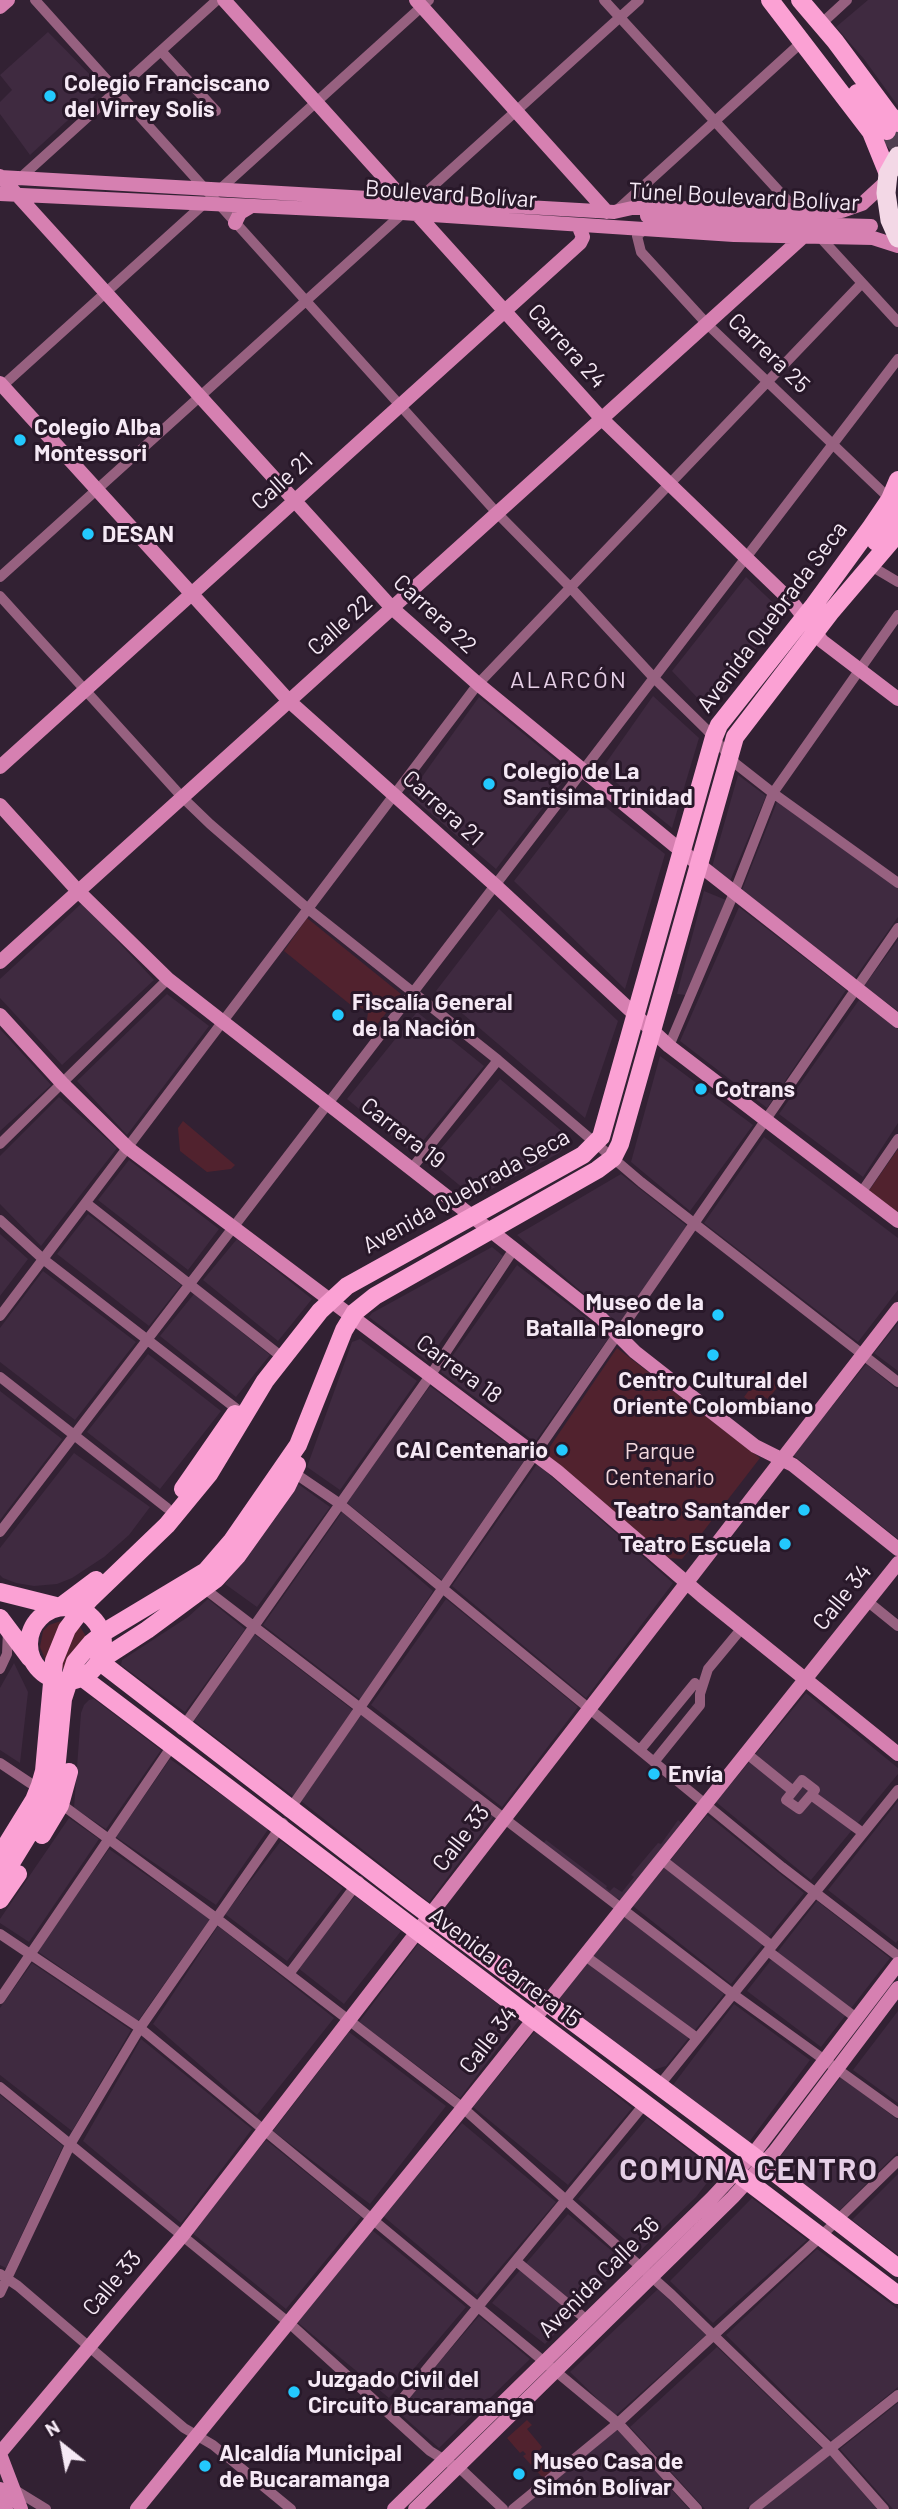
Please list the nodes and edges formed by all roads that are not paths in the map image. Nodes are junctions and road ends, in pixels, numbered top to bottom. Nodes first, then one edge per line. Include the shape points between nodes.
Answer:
1 (8, 0) edge
2 (35, 0) edge
3 (217, 0) edge
4 (224, 0) edge
5 (604, 0) edge
6 (639, 0) edge
7 (770, 0) edge
8 (784, 0) edge
9 (800, 0) edge
10 (847, 0) edge
11 (422, 2) edge
12 (0, 7) edge
13 (620, 18) junction
14 (821, 24) junction
15 (803, 41) junction
16 (161, 51) junction
17 (117, 91) junction
18 (316, 102) junction
19 (216, 111) dead end
20 (516, 111) junction
21 (714, 122) junction
22 (892, 127) edge
23 (898, 156) edge
24 (887, 178) junction
25 (6, 186) edge
26 (212, 196) junction
27 (250, 206) junction
28 (410, 207) junction
29 (787, 211) junction
30 (610, 212) junction
31 (235, 223) junction
32 (578, 225) junction
33 (872, 226) dead end
34 (644, 230) junction
35 (804, 236) junction
36 (819, 236) junction
37 (898, 238) edge
38 (898, 246) edge
39 (862, 283) junction
40 (107, 291) junction
41 (306, 300) junction
42 (505, 311) junction
43 (898, 322) edge
44 (707, 324) junction
45 (898, 359) edge
46 (767, 382) junction
47 (1, 385) edge
48 (201, 396) junction
49 (400, 405) junction
50 (602, 419) junction
51 (832, 446) junction
52 (898, 480) edge
53 (669, 484) junction
54 (97, 489) junction
55 (295, 500) junction
56 (894, 505) edge
57 (497, 513) junction
58 (898, 533) edge
59 (746, 558) junction
60 (871, 566) junction
61 (0, 577) edge
62 (898, 582) edge
63 (570, 587) junction
64 (192, 594) junction
65 (0, 596) edge
66 (392, 608) junction
67 (809, 610) junction
68 (898, 615) edge
69 (814, 633) junction
70 (859, 670) junction
71 (654, 678) junction
72 (478, 684) junction
73 (85, 690) junction
74 (898, 699) edge
75 (289, 701) junction
76 (714, 737) junction
77 (729, 756) junction
78 (0, 767) edge
79 (584, 771) junction
80 (773, 793) junction
81 (394, 795) junction
82 (182, 797) junction
83 (0, 805) edge
84 (682, 852) junction
85 (698, 865) junction
86 (898, 883) edge
87 (496, 886) junction
88 (78, 891) junction
89 (734, 893) junction
90 (307, 908) junction
91 (898, 928) edge
92 (0, 962) edge
93 (168, 979) junction
94 (856, 990) junction
95 (415, 992) junction
96 (0, 1015) edge
97 (636, 1016) junction
98 (898, 1021) edge
99 (223, 1022) junction
100 (652, 1030) junction
101 (669, 1046) junction
102 (498, 1060) junction
103 (62, 1083) junction
104 (329, 1104) junction
105 (765, 1121) junction
106 (898, 1139) edge
107 (0, 1144) edge
108 (596, 1144) junction
109 (128, 1149) junction
110 (613, 1158) junction
111 (412, 1168) junction
112 (861, 1193) junction
113 (86, 1203) junction
114 (473, 1216) junction
115 (0, 1220) edge
116 (898, 1221) edge
117 (695, 1226) junction
118 (233, 1229) junction
119 (490, 1230) junction
120 (514, 1249) junction
121 (43, 1259) junction
122 (190, 1284) junction
123 (329, 1301) junction
124 (898, 1309) edge
125 (0, 1316) edge
126 (351, 1317) junction
127 (619, 1335) junction
128 (148, 1340) junction
129 (863, 1355) junction
130 (282, 1357) junction
131 (429, 1376) junction
132 (0, 1377) edge
133 (898, 1382) edge
134 (238, 1410) junction
135 (74, 1435) junction
136 (536, 1454) junction
137 (782, 1459) junction
138 (285, 1472) junction
139 (340, 1504) junction
140 (167, 1508) junction
141 (0, 1532) edge
142 (898, 1549) edge
143 (898, 1563) edge
144 (687, 1583) junction
145 (205, 1589) junction
146 (443, 1589) junction
147 (0, 1592) edge
148 (867, 1601) junction
149 (60, 1607) junction
150 (4, 1624) edge
151 (254, 1626) junction
152 (898, 1626) edge
153 (742, 1628) junction
154 (99, 1661) junction
155 (35, 1666) junction
156 (0, 1669) edge
157 (83, 1678) junction
158 (805, 1679) junction
159 (695, 1683) dead end
160 (361, 1708) junction
161 (589, 1708) junction
162 (178, 1736) junction
163 (640, 1750) junction
164 (746, 1753) junction
165 (898, 1754) edge
166 (654, 1762) junction
167 (0, 1763) edge
168 (30, 1783) junction
169 (898, 1790) edge
170 (793, 1791) junction
171 (811, 1795) junction
172 (61, 1804) junction
173 (705, 1804) junction
174 (286, 1818) junction
175 (505, 1819) junction
176 (15, 1833) edge
177 (863, 1833) junction
178 (109, 1839) junction
179 (0, 1855) edge
180 (661, 1859) junction
181 (0, 1881) edge
182 (358, 1883) junction
183 (815, 1892) junction
184 (0, 1900) edge
185 (622, 1908) junction
186 (430, 1916) junction
187 (216, 1918) junction
188 (418, 1931) junction
189 (0, 1934) edge
190 (770, 1949) junction
191 (30, 1955) junction
192 (584, 1955) junction
193 (898, 1956) edge
194 (898, 1964) edge
195 (289, 1973) junction
196 (898, 1988) edge
197 (733, 1994) junction
198 (0, 1999) edge
199 (547, 2002) junction
200 (851, 2014) dead end
201 (534, 2019) junction
202 (349, 2020) junction
203 (140, 2028) junction
204 (697, 2038) junction
205 (831, 2064) junction
206 (662, 2082) dead end
207 (0, 2087) edge
208 (642, 2107) dead end
209 (463, 2108) junction
210 (898, 2113) edge
211 (264, 2130) junction
212 (71, 2143) junction
213 (758, 2160) junction
214 (898, 2161) edge
215 (742, 2177) junction
216 (566, 2200) junction
217 (372, 2219) junction
218 (838, 2221) junction
219 (183, 2235) junction
220 (821, 2237) junction
221 (516, 2261) junction
222 (898, 2268) edge
223 (647, 2272) junction
224 (4, 2276) edge
225 (0, 2293) edge
226 (898, 2295) edge
227 (478, 2307) junction
228 (581, 2315) dead end
229 (288, 2322) junction
230 (714, 2336) junction
231 (89, 2347) junction
232 (550, 2367) junction
233 (898, 2395) edge
234 (390, 2414) junction
235 (618, 2423) junction
236 (196, 2435) junction
237 (831, 2449) junction
238 (0, 2453) edge
239 (450, 2464) junction
240 (0, 2489) edge
241 (15, 2490) junction
242 (6, 2509) edge
243 (21, 2509) edge
244 (46, 2509) edge
245 (137, 2509) edge
246 (291, 2509) edge
247 (394, 2509) edge
248 (415, 2509) edge
249 (503, 2509) edge
250 (513, 2509) edge
251 (697, 2509) edge
252 (754, 2509) edge
253 (884, 2509) edge

1 - 12 street
2 - 17 street
3 - 16 street
4 - 18 street, Carrera 24
5 - 13 street
6 - 13 street
7 - 15 main road
8 - 22 main road
9 - 14 main road
10 - 14 street
11 - 18 street
11 - 20 street
13 - 20 street
13 - 21 street
14 - 22 main road via 890,116
15 - 21 street
15 - 24 main road via 872,132
16 - 17 street
16 - 19 street
17 - 25 street
17 - 26 street
18 - 26 street
18 - 28 street, Carrera 24
20 - 28 street
20 - 30 street
21 - 29 street via 787,200
21 - 30 street
23 - 24 highway
24 - 29 street, Boulevard Bolívar via 862,204 849,209
24 - 37 highway via 890,220
25 - 26 street, Boulevard Bolívar
25 - 40 street, Carrera 22
26 - 27 street, Boulevard Bolívar
26 - 28 street, Boulevard Bolívar
26 - 31 street
26 - 40 street
27 - 28 street, Boulevard Bolívar
27 - 31 street
28 - 30 street, Boulevard Bolívar
28 - 32 street, Boulevard Bolívar
28 - 41 street
28 - 42 street, Carrera 24
29 - 30 street, Boulevard Bolívar via 632,208
30 - 33 street, Túnel Boulevard Bolívar
31 - 41 street
32 - 34 street, Boulevard Bolívar
32 - 42 street, Calle 21 via 583,237 580,243
34 - 35 street, Boulevard Bolívar
34 - 44 street, Carrera 25 via 638,236 641,252
35 - 36 street, Boulevard Bolívar
35 - 44 street, Calle 22
36 - 38 street, Boulevard Bolívar via 873,237
36 - 39 street
39 - 43 street
39 - 46 street
40 - 47 street
40 - 48 street, Carrera 22
41 - 48 street
41 - 49 street
42 - 49 street, Calle 21
42 - 50 street, Carrera 24
44 - 46 street, Carrera 25
44 - 50 street, Calle 22
45 - 51 street
46 - 51 street, Carrera 25
46 - 53 street
47 - 54 street, Carrera 21
48 - 54 street
48 - 55 street, Carrera 22
49 - 55 street, Calle 21
49 - 57 street
50 - 53 street, Carrera 24
50 - 57 street, Calle 22
51 - 56 street, Carrera 25
51 - 59 street
52 - 56 main road
53 - 59 street, Carrera 24
53 - 63 street
54 - 61 street
54 - 64 street, Carrera 21
55 - 64 street, Calle 21
55 - 66 street, Carrera 22
56 - 67 main road, Avenida Quebrada Seca via 861,560
57 - 63 street
57 - 66 street, Calle 22
58 - 60 main road, Avenida Quebrada Seca
59 - 67 street, Carrera 24
59 - 71 street
60 - 62 street
60 - 69 main road, Avenida Quebrada Seca
63 - 71 street
63 - 72 street
64 - 73 street, Calle 21
64 - 75 street, Carrera 21
65 - 73 street
66 - 72 street, Carrera 22
66 - 75 street, Calle 22
67 - 69 street, Carrera 24
67 - 76 main road, Avenida Quebrada Seca via 723,718
68 - 70 street
69 - 70 street, Carrera 24
69 - 77 main road, Avenida Quebrada Seca via 740,729
70 - 74 street, Carrera 24
70 - 80 street
71 - 76 street
71 - 79 street
72 - 79 street, Carrera 22
72 - 81 street
73 - 78 street, Calle 21
73 - 82 street
75 - 81 street, Carrera 21
75 - 82 street, Calle 22
76 - 77 street
76 - 84 main road, Avenida Quebrada Seca
77 - 80 street
77 - 85 main road, Avenida Quebrada Seca
79 - 84 street, Carrera 22
79 - 87 street
80 - 86 street
80 - 89 street
81 - 87 street, Carrera 21
81 - 90 street
82 - 88 street, Calle 22
82 - 90 street
83 - 88 street, Carrera 19
84 - 85 street, Carrera 22
84 - 97 main road, Avenida Quebrada Seca
85 - 89 street, Carrera 22
85 - 100 main road, Avenida Quebrada Seca
87 - 95 street
87 - 97 street, Carrera 21
88 - 92 street, Calle 22
88 - 93 street, Carrera 19
89 - 94 street, Carrera 22
89 - 101 street
90 - 95 street
90 - 99 street
91 - 94 street
93 - 99 street, Carrera 19
93 - 103 street
94 - 98 street, Carrera 22
94 - 105 street
95 - 102 street
95 - 104 street
96 - 103 street, Carrera 18
97 - 100 street, Carrera 21
97 - 108 main road, Avenida Quebrada Seca via 605,1127
99 - 104 street, Carrera 19
99 - 109 street
100 - 101 street, Carrera 21
100 - 110 main road, Avenida Quebrada Seca
101 - 105 street, Carrera 21
102 - 108 street
102 - 111 street
103 - 107 street
103 - 109 street, Carrera 18
104 - 111 street, Carrera 19
104 - 118 street
105 - 112 street, Carrera 21
105 - 117 street
106 - 112 street
108 - 110 street
108 - 114 main road, Avenida Quebrada Seca
109 - 113 street
109 - 118 street, Carrera 18
110 - 117 street
110 - 119 main road, Avenida Quebrada Seca
111 - 114 street, Carrera 19
112 - 116 street, Carrera 21
113 - 121 street
113 - 122 street
114 - 119 street, Carrera 19
114 - 123 main road, Avenida Quebrada Seca via 347,1286
115 - 121 street
117 - 127 street
117 - 129 street
118 - 122 street
118 - 123 street, Carrera 18
119 - 120 street, Carrera 19
119 - 126 main road, Avenida Quebrada Seca via 375,1296
120 - 127 street, Carrera 19
120 - 131 street
121 - 125 street
121 - 128 street
122 - 128 street
122 - 130 street
123 - 126 street, Carrera 18
123 - 130 main road, Avenida Quebrada Seca
124 - 129 street, Calle 33
126 - 131 street, Carrera 18
126 - 138 main road, Avenida Quebrada Seca via 313,1409 302,1453
127 - 136 street
127 - 137 street, Carrera 19 via 755,1446
128 - 134 street
128 - 135 street
129 - 133 street
129 - 137 street, Calle 33
130 - 134 main road
130 - 176 main road, Avenida Quebrada Seca via 209,1474 67,1629 54,1661 44,1771
131 - 136 street, Carrera 18
131 - 139 street
132 - 135 street
134 - 140 main road
135 - 140 street
135 - 141 street
136 - 144 street, Carrera 18
136 - 146 street
137 - 142 street, Carrera 19
137 - 144 street, Calle 33
138 - 139 street
138 - 145 main road via 237,1556
138 - 176 main road, Avenida Quebrada Seca via 206,1571 106,1631 75,1662 63,1699 55,1782 43,1811
139 - 146 street
139 - 151 street
140 - 149 main road via 106,1570
143 - 148 street, Calle 34
144 - 153 street, Carrera 18
144 - 161 street, Calle 33
145 - 151 street
145 - 154 main road
146 - 160 street
146 - 161 street
147 - 149 main road
148 - 152 street
148 - 158 street, Calle 34
149 - 154 main road via 80,1610 97,1623 103,1642
149 - 155 main road via 32,1627 28,1650
150 - 155 main road
150 - 156 street via 7,1654
151 - 160 street
151 - 162 street
153 - 158 street, Carrera 18
153 - 166 street via 708,1669 700,1705
154 - 157 main road
154 - 162 main road, Avenida Carrera 15
155 - 157 main road via 48,1678
155 - 168 main road via 36,1757
157 - 162 main road, Avenida Carrera 15
157 - 172 main road via 73,1706 69,1769
158 - 164 street, Calle 34
158 - 165 street, Carrera 18
159 - 163 street
160 - 174 street
160 - 175 street
161 - 163 street
161 - 175 street, Calle 33
162 - 174 main road, Avenida Carrera 15
162 - 178 street
163 - 166 street
164 - 170 street
164 - 173 street, Calle 34
166 - 173 street
167 - 168 street
168 - 176 main road
169 - 177 street
170 - 171 street via 802,1780 815,1790
170 - 171 street via 786,1800 799,1809
171 - 177 street
172 - 178 street
172 - 184 main road
173 - 180 street, Calle 34
173 - 183 street
174 - 182 main road, Avenida Carrera 15
174 - 186 main road, Avenida Carrera 15
174 - 187 street
175 - 185 street
175 - 186 street, Calle 33
176 - 179 main road, Avenida Quebrada Seca
176 - 181 main road, Avenida Quebrada Seca
177 - 183 street
178 - 187 street
178 - 191 street
180 - 185 street, Calle 34
180 - 190 street
182 - 188 main road, Avenida Carrera 15
182 - 195 street
183 - 190 street
183 - 193 street
185 - 192 street, Calle 34
185 - 197 street
186 - 188 street, Calle 33
186 - 199 main road, Avenida Carrera 15
187 - 195 street
187 - 203 street
188 - 201 main road, Avenida Carrera 15
188 - 202 street, Calle 33
189 - 191 street
190 - 197 street
190 - 200 street
191 - 198 street
191 - 203 street
192 - 199 street, Calle 34
192 - 204 street
194 - 205 street, Avenida Calle 36
195 - 202 street
196 - 205 street, Avenida Calle 36
197 - 204 street
197 - 205 street
199 - 201 street, Calle 34
199 - 213 main road, Avenida Carrera 15
201 - 209 street, Calle 34
201 - 215 main road, Avenida Carrera 15
202 - 209 street
202 - 211 street, Calle 33
203 - 211 street
203 - 212 street
204 - 206 street
205 - 210 street
205 - 213 street, Avenida Calle 36
207 - 212 street
208 - 216 street
209 - 216 street
209 - 217 street, Calle 34
211 - 217 street
211 - 219 street, Calle 33
212 - 219 street
212 - 224 street
213 - 215 street, Avenida Calle 36
213 - 218 main road, Avenida Carrera 15
214 - 218 street
215 - 220 main road, Avenida Carrera 15
215 - 223 street, Avenida Calle 36
216 - 221 street
216 - 223 street
217 - 227 street
217 - 229 street, Calle 34
218 - 220 street
218 - 222 main road, Avenida Carrera 15
219 - 229 street
219 - 231 street, Calle 33
220 - 226 main road, Avenida Carrera 15
220 - 230 street
221 - 227 street
221 - 228 street
223 - 230 street
223 - 232 street, Avenida Calle 36
224 - 225 street
224 - 231 street
227 - 232 street
227 - 234 street
229 - 234 street
229 - 236 street, Calle 34
230 - 235 street
230 - 237 street
231 - 236 street
231 - 238 street, Calle 33
232 - 235 street
232 - 239 street, Avenida Calle 36
233 - 237 street
234 - 239 street
235 - 250 street
235 - 251 street
236 - 245 street, Calle 34
236 - 246 street
237 - 252 street
237 - 253 street
238 - 241 street
239 - 247 street, Avenida Calle 36
239 - 248 street, Avenida Calle 36
239 - 249 street
240 - 242 street
241 - 243 street
241 - 244 street

